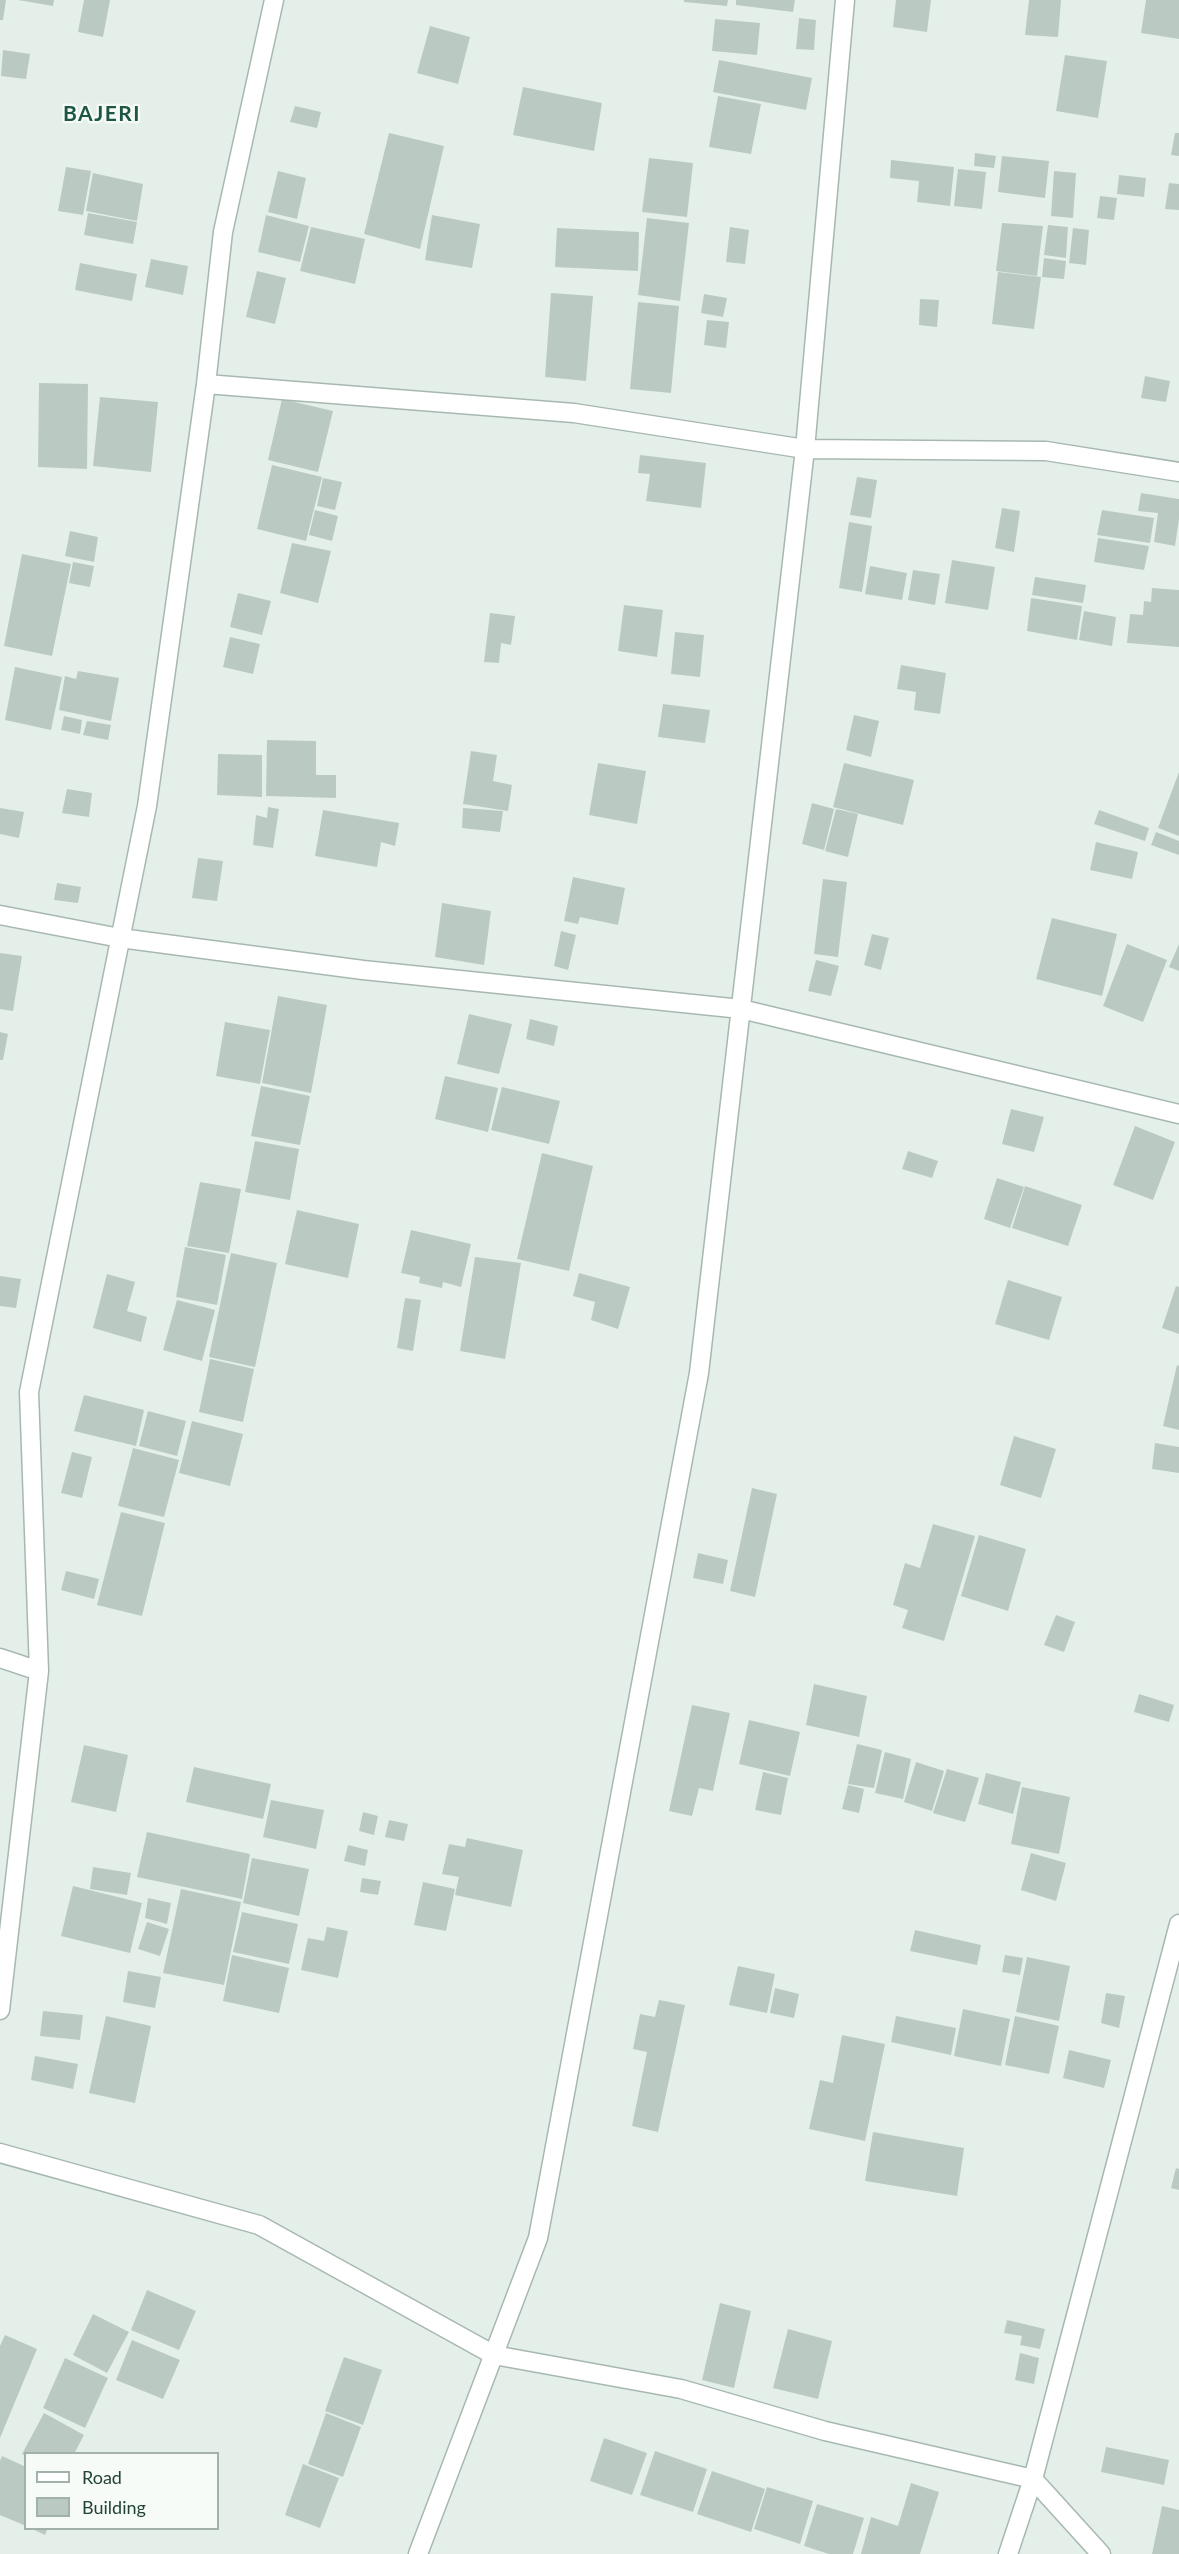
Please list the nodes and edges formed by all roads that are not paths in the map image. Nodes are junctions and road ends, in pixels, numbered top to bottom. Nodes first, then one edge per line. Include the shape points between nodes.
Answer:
1 (274, 0) edge
2 (844, 0) edge
3 (206, 384) junction
4 (805, 449) junction
5 (1179, 472) edge
6 (0, 915) edge
7 (120, 938) junction
8 (741, 1009) junction
9 (1179, 1114) edge
10 (0, 1658) edge
11 (39, 1671) junction
12 (1178, 1928) edge
13 (0, 2010) edge
14 (0, 2153) edge
15 (494, 2355) junction
16 (1033, 2478) junction
17 (418, 2554) edge
18 (1008, 2554) edge
19 (1101, 2554) edge

1 - 3 street via 223,232
2 - 4 street
3 - 4 street via 574,413
3 - 7 street via 147,806
4 - 5 street via 1046,451
4 - 8 street
6 - 7 street
7 - 8 street via 363,970
7 - 11 street via 28,1392
8 - 9 street
8 - 15 street via 697,1385 538,2238
10 - 11 street
11 - 13 street
12 - 16 street
14 - 15 street via 259,2224
15 - 16 street via 681,2388 825,2430
15 - 17 street
16 - 18 street
16 - 19 street

